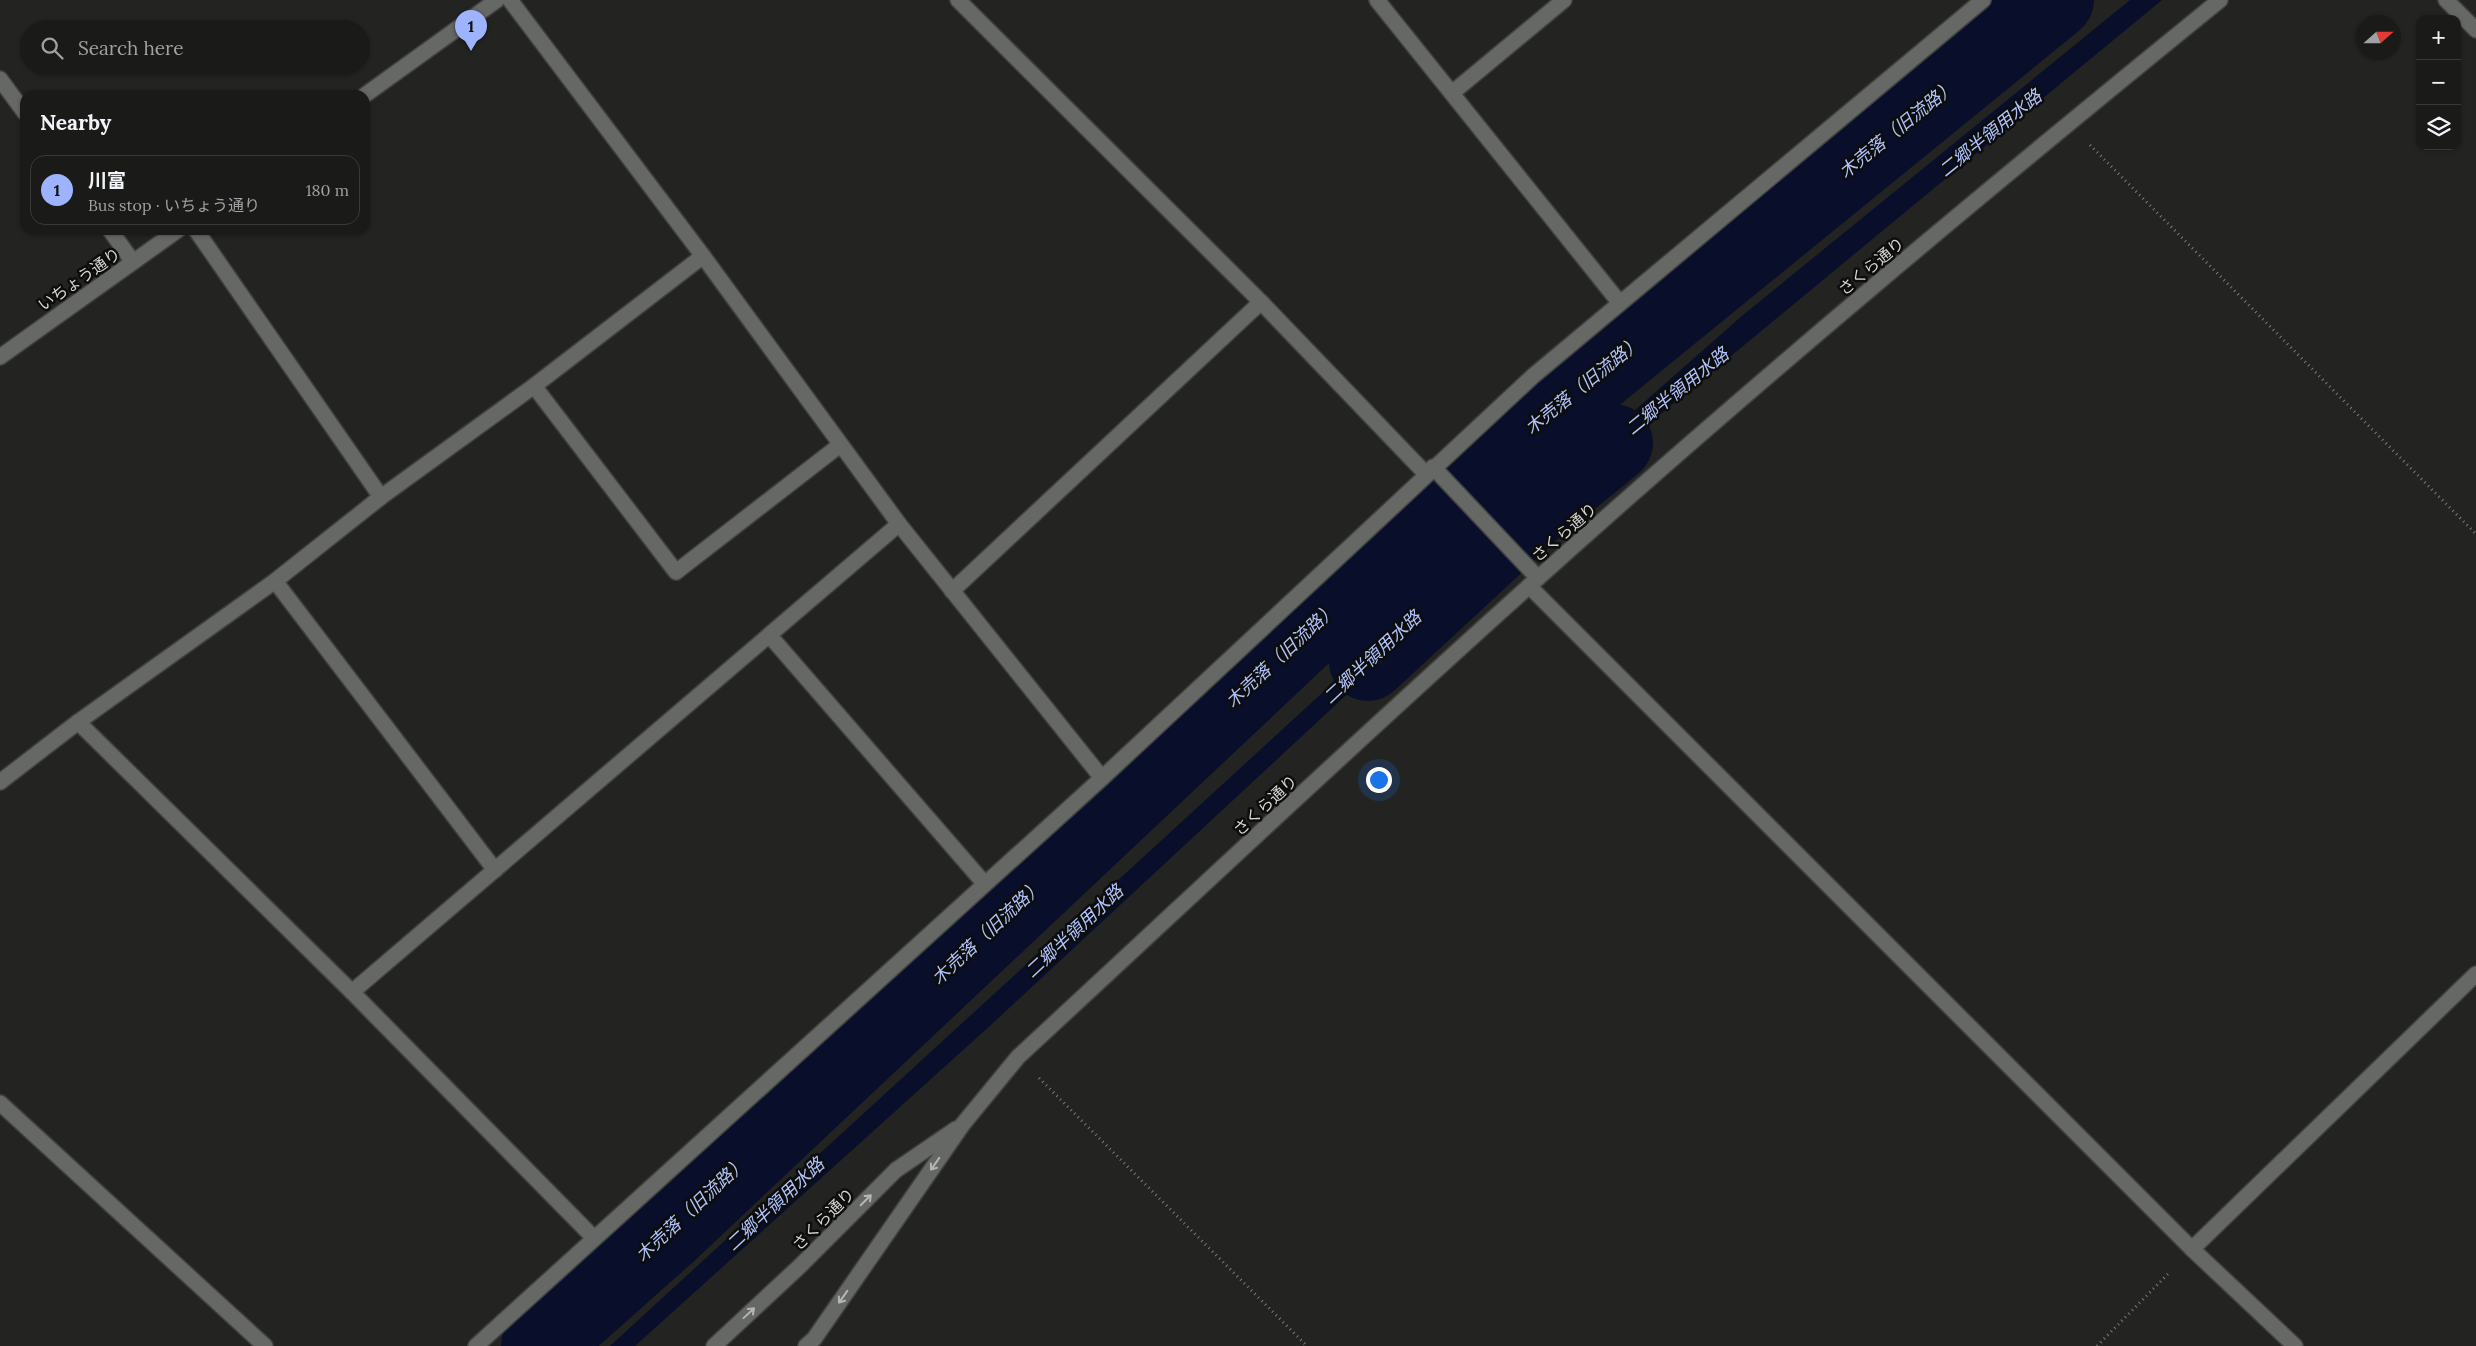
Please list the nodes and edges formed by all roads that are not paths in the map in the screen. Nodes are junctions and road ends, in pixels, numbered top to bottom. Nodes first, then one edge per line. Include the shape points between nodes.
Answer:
1 (497, 0) edge
2 (510, 0) edge
3 (958, 0) edge
4 (1376, 0) edge
5 (1564, 0) edge
6 (1983, 0) edge
7 (2220, 0) edge
8 (2446, 0) edge
9 (2476, 30) edge
10 (0, 79) edge
11 (370, 91) edge
12 (1452, 93) junction
13 (20, 106) edge
14 (114, 235) edge
15 (171, 235) edge
16 (199, 235) edge
17 (703, 256) junction
18 (133, 262) junction
19 (1262, 302) junction
20 (1619, 302) junction
21 (0, 357) edge
22 (534, 386) junction
23 (840, 445) junction
24 (1430, 471) junction
25 (381, 497) junction
26 (899, 524) junction
27 (275, 582) junction
28 (1533, 582) junction
29 (952, 591) junction
30 (770, 636) junction
31 (78, 722) junction
32 (1102, 778) junction
33 (0, 782) edge
34 (495, 870) junction
35 (984, 883) junction
36 (2476, 974) edge
37 (352, 992) junction
38 (0, 1103) edge
39 (963, 1124) junction
40 (594, 1238) junction
41 (2192, 1249) junction
42 (265, 1346) edge
43 (476, 1346) edge
44 (714, 1346) edge
45 (806, 1346) edge
46 (2295, 1346) edge

1 - 11 street
2 - 17 street
3 - 19 street
4 - 12 street
5 - 12 street
6 - 20 street
7 - 28 street, さくら通り via 1797,351
8 - 9 street
10 - 13 street
12 - 20 street
14 - 18 street
15 - 18 street, いちょう通り
16 - 25 street
17 - 22 street
17 - 23 street
18 - 21 street, いちょう通り
19 - 24 street
19 - 29 street
20 - 24 street
22 - 23 street via 676,572
22 - 25 street
23 - 26 street
24 - 28 street via 1516,556
24 - 32 street
25 - 27 street
26 - 29 street
26 - 30 street
27 - 31 street
27 - 34 street
28 - 39 street, さくら通り via 1018,1057
28 - 41 street
29 - 32 street
30 - 34 street
30 - 35 street
31 - 33 street
31 - 37 street
32 - 35 street
34 - 37 street
35 - 40 street
36 - 41 street
37 - 40 street
38 - 42 street
44 -> 39 street, さくら通り via 896,1170
39 -> 45 street, さくら通り
40 - 43 street
41 - 46 street

